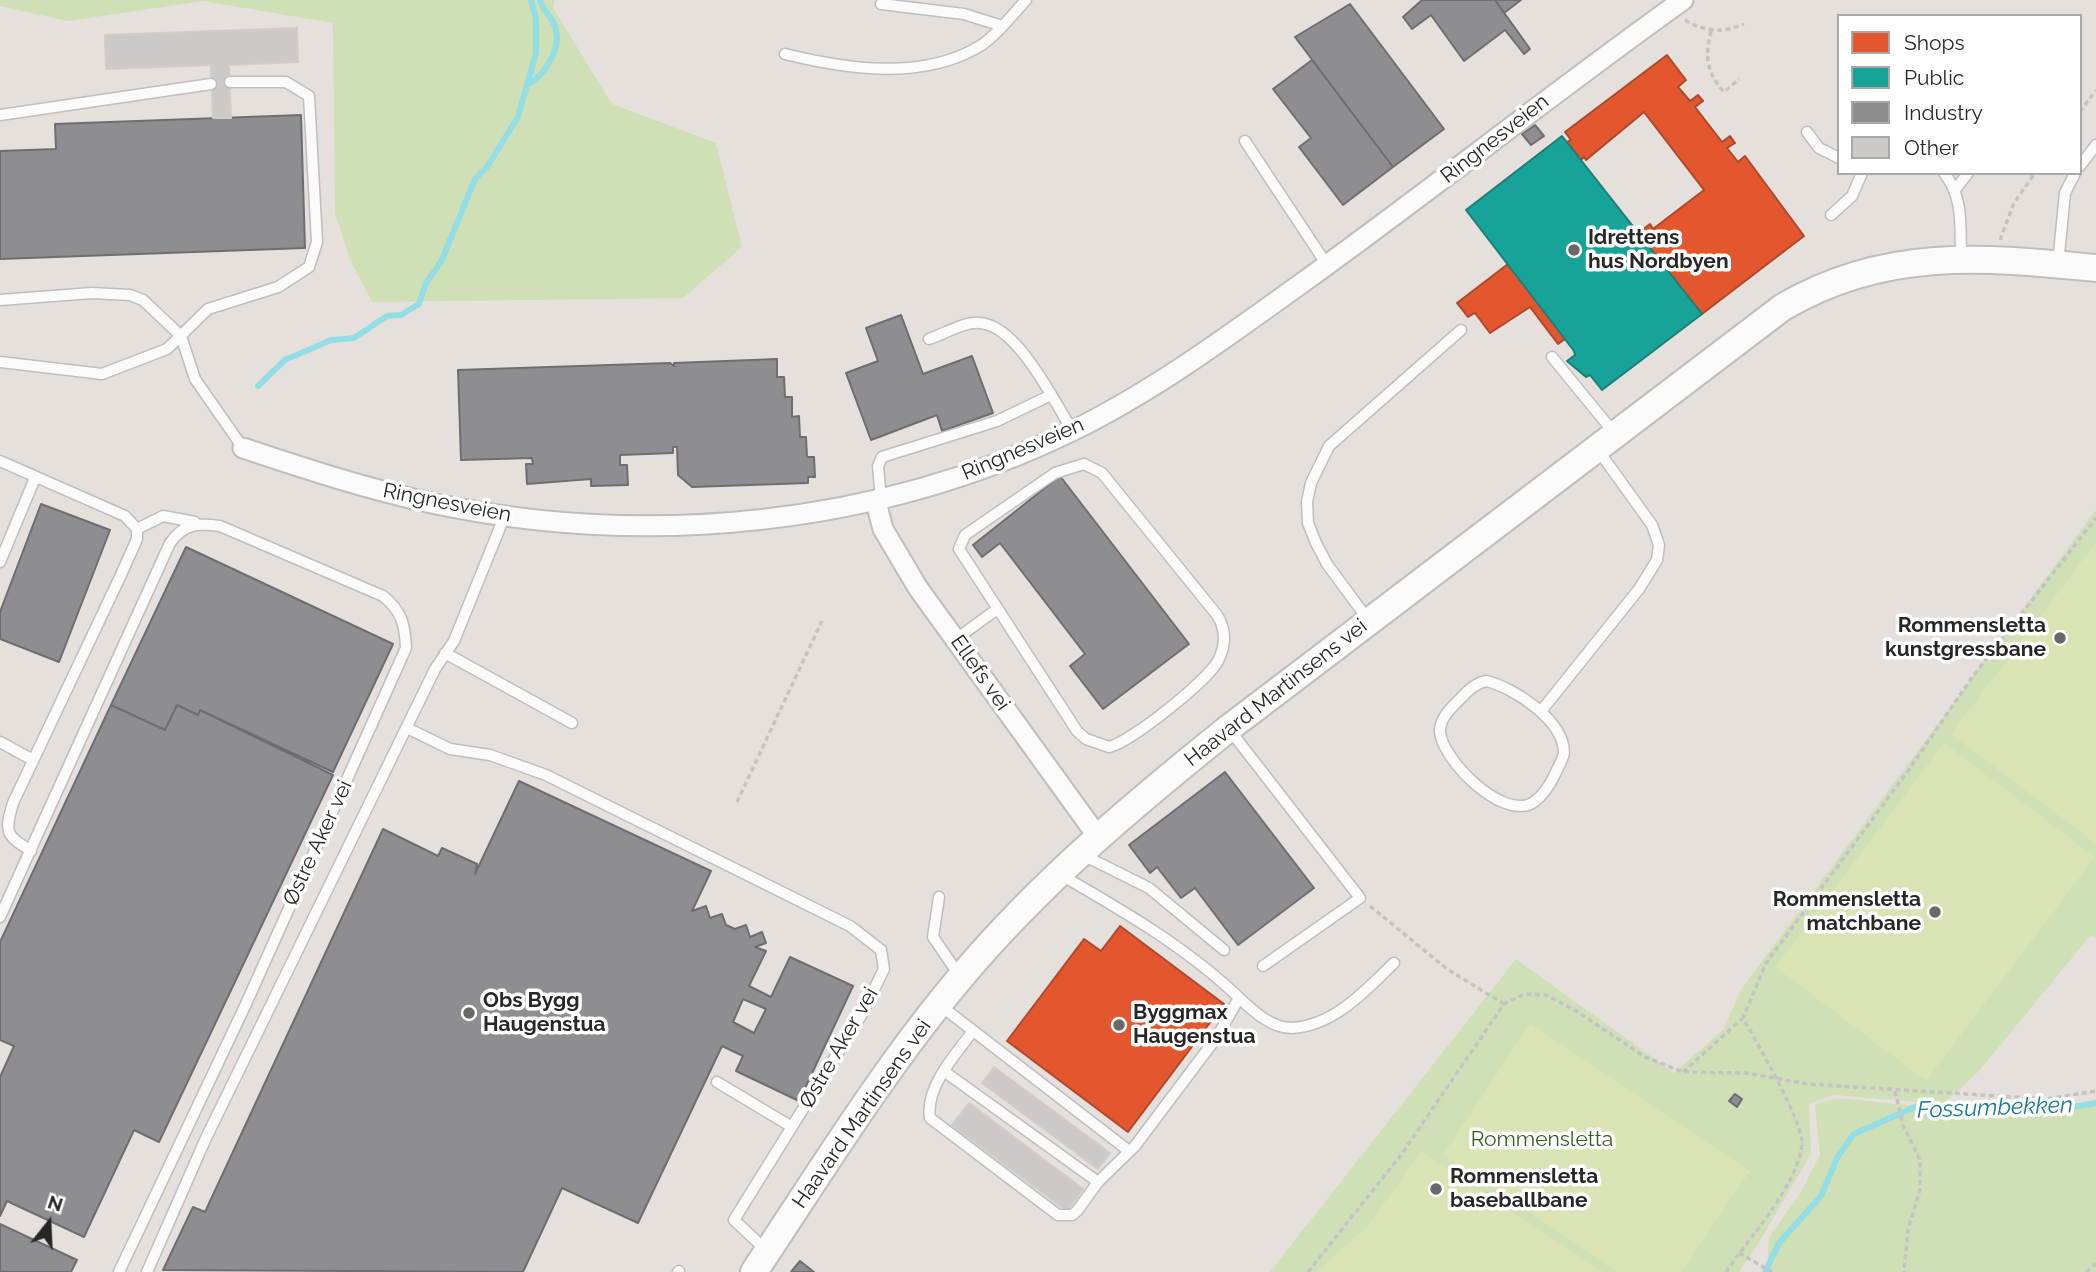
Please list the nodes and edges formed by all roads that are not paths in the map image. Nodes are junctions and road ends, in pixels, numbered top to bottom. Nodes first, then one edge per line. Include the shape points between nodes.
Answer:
1 (1026, 0) edge
2 (1678, 3) edge
3 (881, 4) dead end
4 (1002, 26) junction
5 (785, 54) dead end
6 (230, 82) dead end
7 (211, 84) dead end
8 (0, 115) edge
9 (1807, 132) dead end
10 (1245, 141) dead end
11 (2096, 145) edge
12 (1837, 157) edge
13 (2082, 163) edge
14 (1861, 175) edge
15 (1945, 175) edge
16 (1967, 175) edge
17 (2075, 175) edge
18 (1955, 190) junction
19 (1831, 215) dead end
20 (1961, 258) junction
21 (1327, 264) junction
22 (2058, 264) junction
23 (2096, 268) edge
24 (0, 300) edge
25 (1461, 330) dead end
26 (181, 336) junction
27 (929, 339) dead end
28 (1552, 357) dead end
29 (0, 362) edge
30 (1051, 395) junction
31 (1072, 430) junction
32 (1606, 441) junction
33 (243, 448) joint
34 (0, 461) edge
35 (35, 478) junction
36 (878, 501) junction
37 (505, 515) junction
38 (198, 523) junction
39 (137, 529) junction
40 (0, 562) edge
41 (996, 610) junction
42 (1369, 621) junction
43 (956, 639) junction
44 (446, 653) junction
45 (1542, 710) junction
46 (572, 723) dead end
47 (407, 728) junction
48 (1229, 729) junction
49 (0, 742) edge
50 (33, 760) junction
51 (1089, 845) junction
52 (31, 852) junction
53 (1058, 873) junction
54 (939, 897) dead end
55 (0, 917) edge
56 (1224, 950) dead end
57 (1394, 963) dead end
58 (1263, 966) dead end
59 (960, 977) junction
60 (1239, 998) junction
61 (939, 1004) junction
62 (973, 1031) junction
63 (945, 1072) junction
64 (717, 1082) dead end
65 (792, 1127) junction
66 (1129, 1151) junction
67 (1098, 1182) junction
68 (734, 1220) joint
69 (761, 1266) edge
70 (119, 1272) edge
71 (147, 1272) edge

1 - 4 lane
2 - 21 street, Ringnesveien
3 - 4 lane via 964,15
4 - 5 lane via 980,46 920,65 859,68
6 - 26 lane via 286,82 309,96 317,242 309,267 297,277 208,309
7 - 8 lane
9 - 12 lane via 1819,148
10 - 21 lane
11 - 13 lane
14 - 19 lane via 1852,196
15 - 18 lane
16 - 18 lane
17 - 22 lane via 2065,193
18 - 20 lane
20 - 22 street, Haavard Martinsens vei
20 - 32 street, Haavard Martinsens vei via 1883,267 1807,293
21 - 31 street, Ringnesveien via 1217,343
22 - 23 street, Haavard Martinsens vei
24 - 26 lane via 130,295 160,313
25 - 42 lane via 1329,446 1311,483 1308,523 1316,543
26 - 29 lane via 162,352 102,374
26 - 33 lane via 195,379
27 - 30 lane via 973,323 997,328 1019,349
28 - 32 lane
30 - 31 lane
30 - 36 lane via 997,421 882,457
31 - 36 street, Ringnesveien via 937,485
32 - 42 street, Haavard Martinsens vei
32 - 45 lane via 1652,525 1659,545 1657,560
33 - 37 street, Ringnesveien via 375,489
34 - 35 lane
35 - 39 lane via 125,516
35 - 40 lane
36 - 37 street, Ringnesveien via 676,524 572,523
36 - 43 street, Ellefs vei via 883,529 896,553
37 - 44 lane, Østre Aker vei
38 - 39 lane, Østre Aker vei via 163,516
38 - 52 lane via 186,526 170,543
38 - 70 lane, Østre Aker vei via 220,526 383,596 403,619 406,648
39 - 50 lane via 120,577
41 - 41 lane via 960,556 960,542 1055,473 1084,464 1102,473 1217,615 1223,625 1222,650 1211,670 1135,736 1109,747 1077,731
41 - 43 lane
42 - 48 street, Haavard Martinsens vei
43 - 51 street, Ellefs vei
44 - 46 lane
44 - 47 lane, Østre Aker vei
45 - 45 lane via 1563,744 1564,756 1550,785 1535,802 1524,806 1497,802 1455,763 1440,736 1445,716 1479,682 1496,683
47 - 65 lane, Østre Aker vei via 450,749 490,755 546,775 729,863 875,942 884,956 884,969 862,1014
47 - 71 lane, Østre Aker vei via 206,1138
48 - 51 street, Haavard Martinsens vei
48 - 58 lane via 1360,898
49 - 50 lane
50 - 52 lane via 8,820 10,837
51 - 53 street, Haavard Martinsens vei
51 - 56 lane
52 - 55 lane
53 - 59 street, Haavard Martinsens vei
53 - 60 lane via 1206,968
54 - 59 lane via 933,937
57 - 60 lane via 1344,1007 1293,1028 1274,1024
59 - 61 street, Haavard Martinsens vei
60 - 66 lane via 1217,1037
61 - 62 lane
61 - 69 street, Haavard Martinsens vei
62 - 63 lane
62 - 66 lane
63 - 67 lane
63 - 67 lane via 928,1109 933,1124 1058,1215 1077,1212
64 - 65 lane, Østre Aker vei
65 - 68 lane, Østre Aker vei
66 - 67 lane
68 - 69 lane, Haavard Martinsens vei

